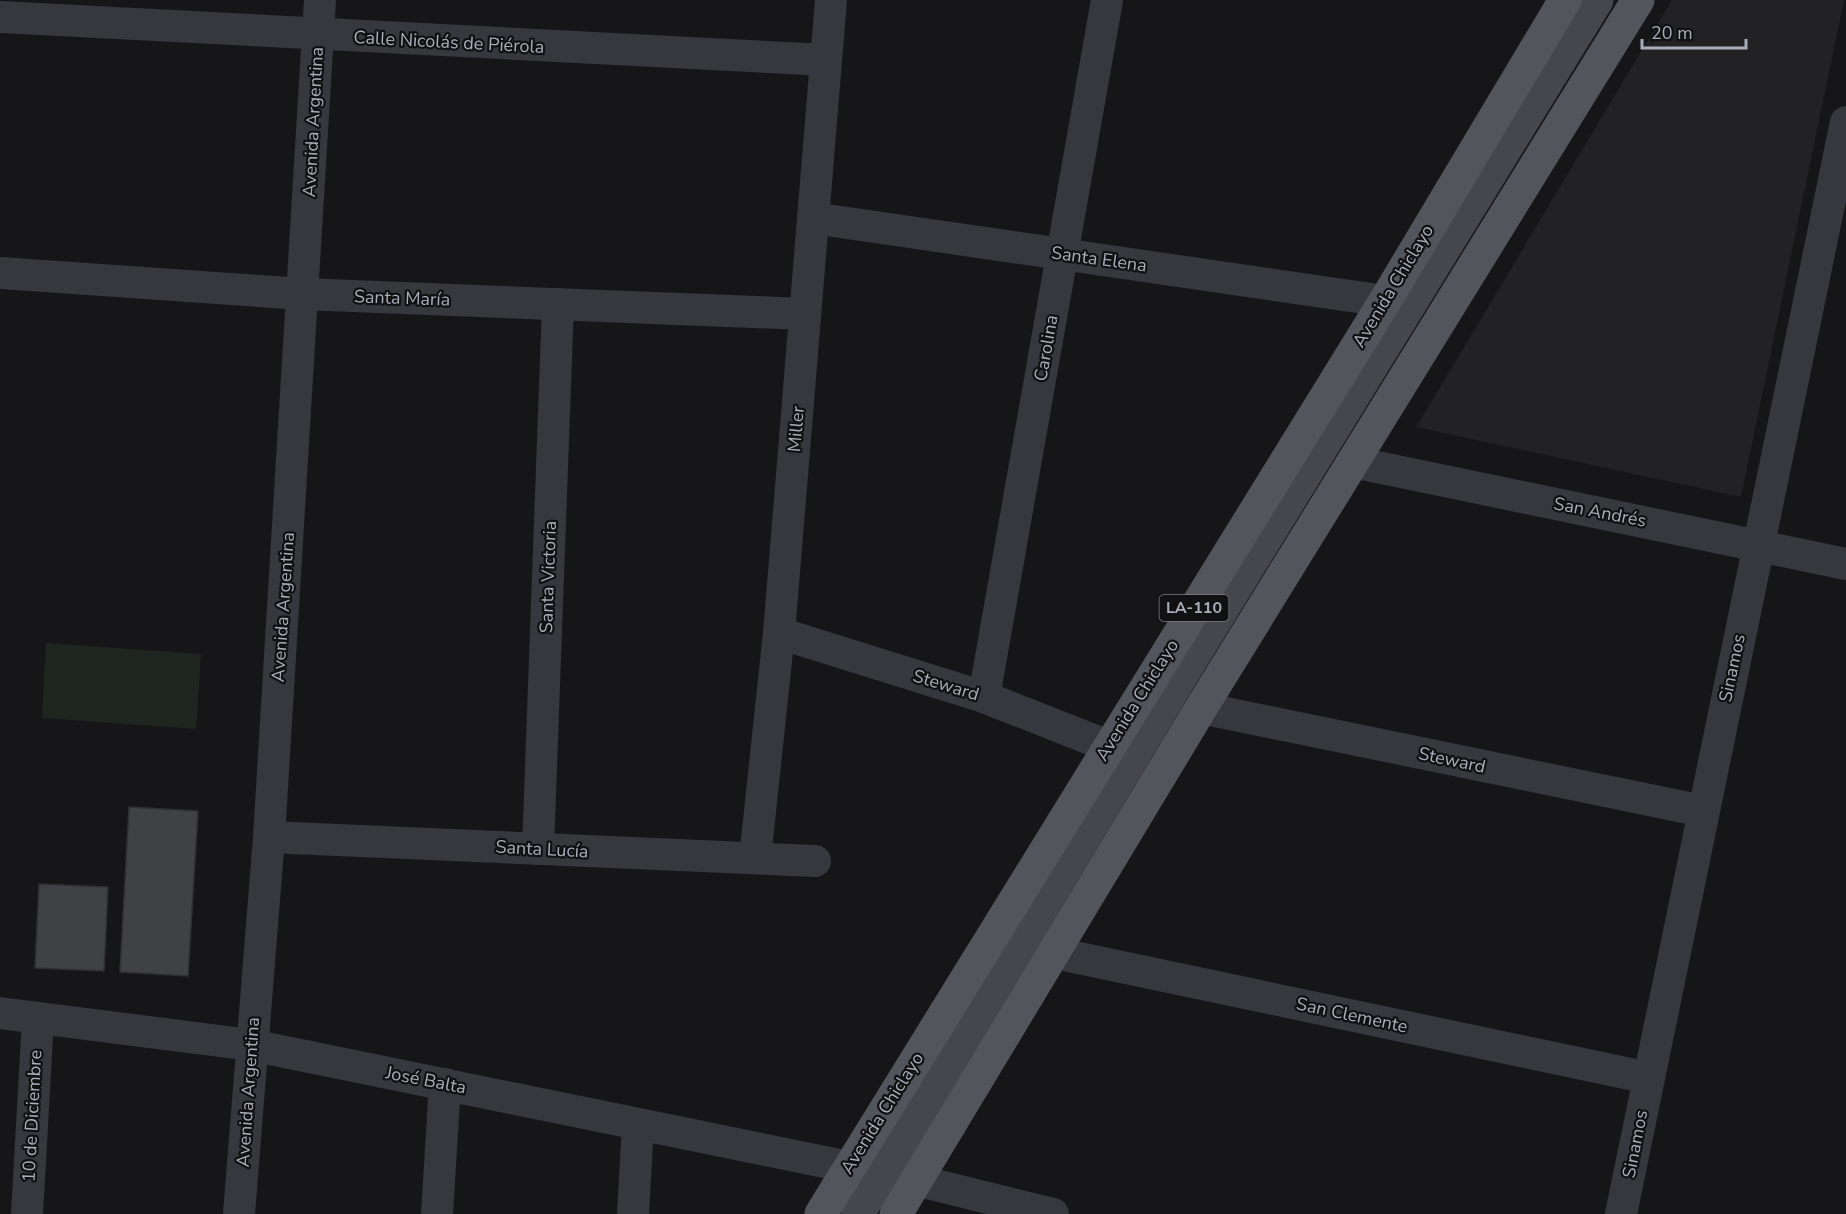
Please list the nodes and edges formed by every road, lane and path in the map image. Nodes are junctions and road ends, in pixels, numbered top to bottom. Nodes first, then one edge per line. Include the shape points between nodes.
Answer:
1 (320, 0) edge
2 (831, 0) edge
3 (1107, 0) edge
4 (1565, 0) edge
5 (1597, 0) edge
6 (1638, 0) edge
7 (0, 17) edge
8 (318, 35) junction
9 (826, 60) junction
10 (1846, 122) edge
11 (813, 218) junction
12 (1062, 254) junction
13 (0, 273) edge
14 (302, 294) junction
15 (1384, 301) junction
16 (558, 304) junction
17 (805, 314) junction
18 (1353, 462) junction
19 (1757, 544) junction
20 (1846, 564) edge
21 (779, 633) junction
22 (984, 697) junction
23 (1201, 708) junction
24 (1108, 746) junction
25 (1703, 811) junction
26 (269, 837) junction
27 (538, 849) junction
28 (755, 858) junction
29 (815, 861) dead end
30 (1055, 952) junction
31 (0, 1013) edge
32 (38, 1018) junction
33 (251, 1045) junction
34 (1649, 1078) junction
35 (445, 1084) junction
36 (638, 1124) junction
37 (849, 1167) junction
38 (915, 1180) junction
39 (27, 1214) edge
40 (240, 1214) edge
41 (437, 1214) edge
42 (633, 1214) edge
43 (820, 1214) edge
44 (858, 1214) edge
45 (896, 1214) edge
46 (1053, 1214) edge
47 (1621, 1214) edge

1 - 8 street, Avenida Argentina
2 - 9 street, Miller
3 - 12 street, Carolina
4 - 15 main road, Avenida Chiclayo / LA-110
5 - 44 street, Avenida Chiclayo via 1185,670
6 - 18 main road, LA-110
7 - 8 street, Calle Nicolás de Piérola
8 - 9 street, Calle Nicolás de Piérola
8 - 14 street, Avenida Argentina
9 - 11 street, Miller
10 - 19 street, Sinamos
11 - 12 street, Santa Elena
11 - 17 street, Miller
12 - 15 street, Santa Elena
12 - 22 street, Carolina
13 - 14 street, Santa María
14 - 16 street, Santa María
14 - 26 street, Avenida Argentina
15 - 24 main road, Avenida Chiclayo / LA-110
16 - 17 street, Santa María
16 - 27 street, Santa Victoria
17 - 21 street, Miller
18 - 19 street, San Andrés
18 - 23 main road, LA-110
19 - 20 street, San Andrés
19 - 25 street, Sinamos
21 - 22 street, Steward
21 - 28 street, Miller
22 - 24 street, Steward
23 - 25 street, Steward
23 - 30 main road, LA-110
24 - 37 main road, Avenida Chiclayo / LA-110
25 - 34 street, Sinamos
26 - 27 street, Santa Lucía
26 - 33 street, Avenida Argentina
27 - 28 street, Santa Lucía
28 - 29 street, Santa Lucía
30 - 34 street, San Clemente
30 - 38 main road, LA-110
31 - 32 street, José Balta
32 - 33 street, José Balta
32 - 39 street, 10 de Diciembre
33 - 35 street, José Balta
33 - 40 street, Avenida Argentina
34 - 47 street, Sinamos
35 - 36 street, José Balta
35 - 41 street
36 - 37 street, José Balta
36 - 42 street
37 - 43 main road, Avenida Chiclayo / LA-110
38 - 45 main road, LA-110
38 - 46 street

